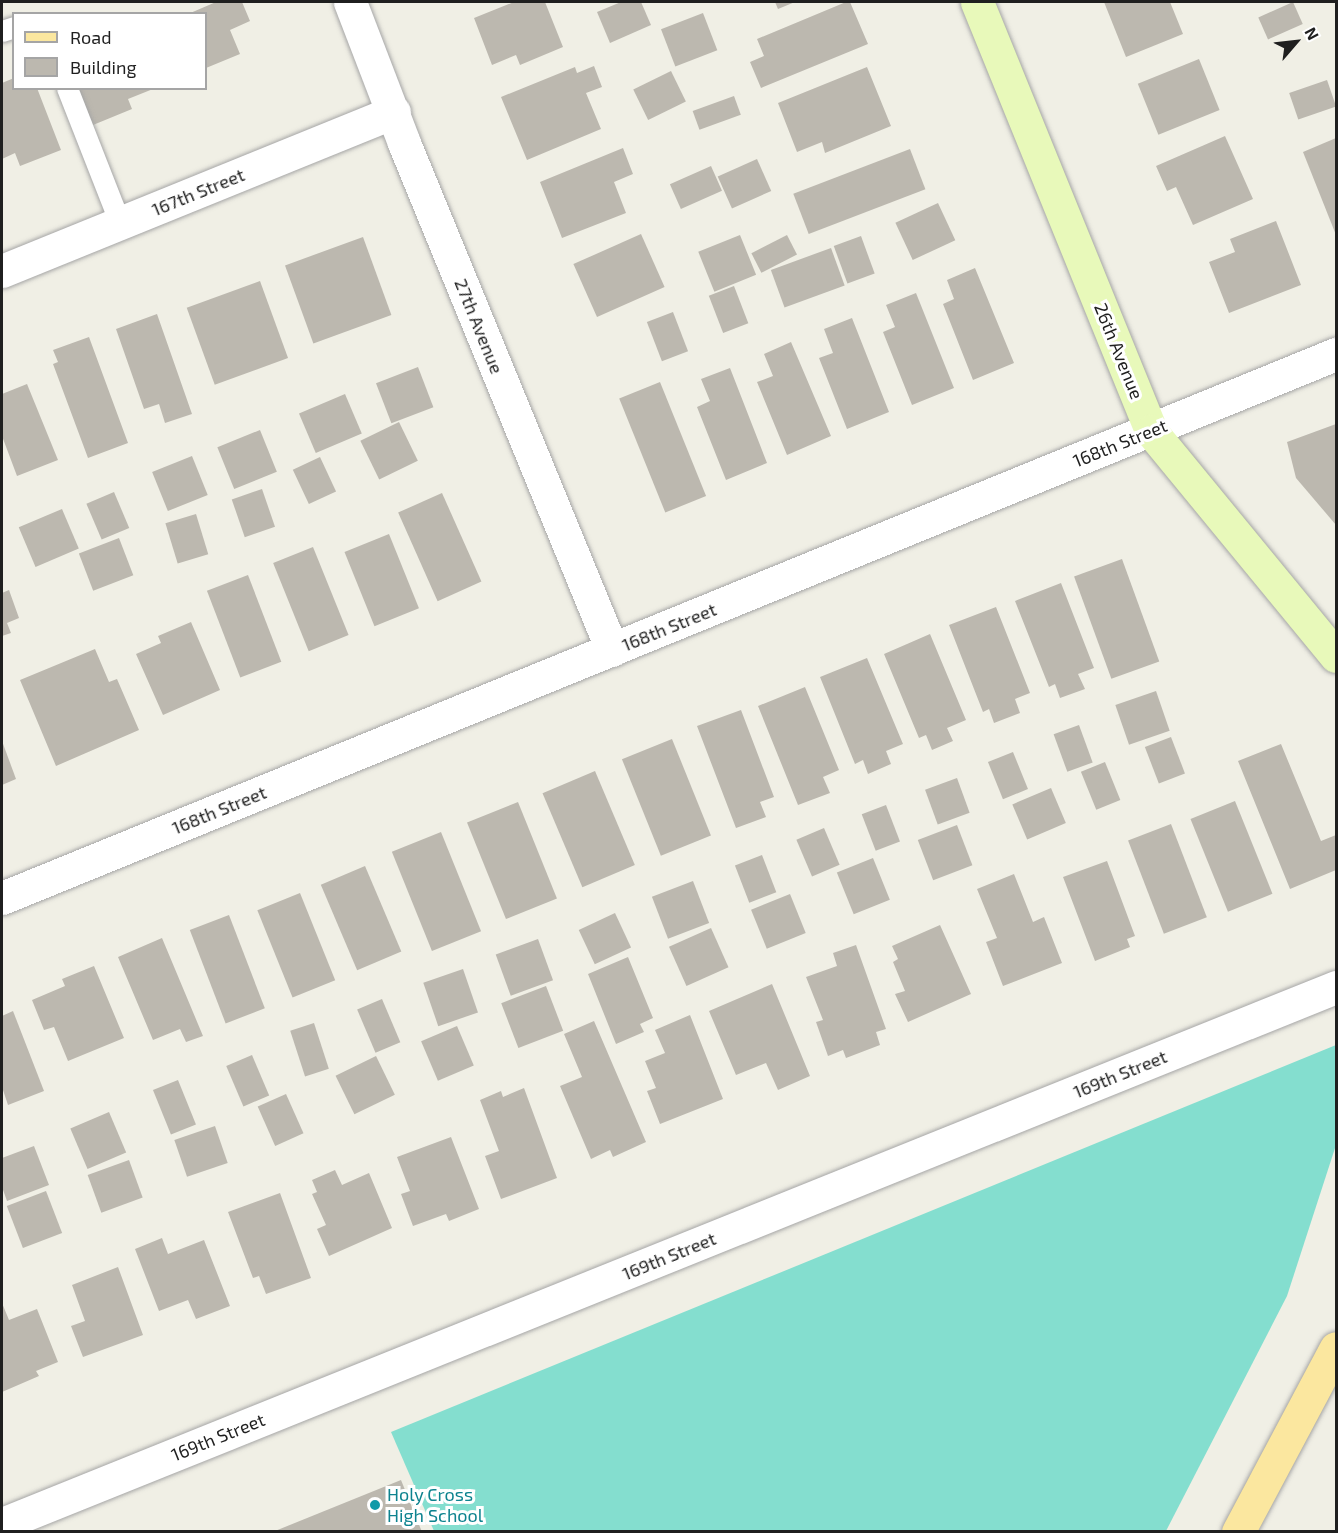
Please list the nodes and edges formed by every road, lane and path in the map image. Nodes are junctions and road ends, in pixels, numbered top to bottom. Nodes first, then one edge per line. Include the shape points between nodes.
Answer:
1 (350, 2) edge
2 (977, 2) edge
3 (67, 90) edge
4 (394, 112) junction
5 (120, 224) junction
6 (2, 271) edge
7 (1336, 354) edge
8 (1151, 431) junction
9 (612, 650) junction
10 (1336, 656) edge
11 (2, 898) edge
12 (1336, 987) edge
13 (1336, 1348) edge
14 (2, 1524) edge
15 (1238, 1532) edge

1 - 4 street, 27th Avenue
2 - 8 street, 26th Avenue
3 - 5 lane
4 - 5 street, 167th Street
4 - 9 street, 27th Avenue
5 - 6 street, 167th Street
7 - 8 street, 168th Street
8 - 9 street, 168th Street
8 - 10 street, 26th Avenue
9 - 11 street, 168th Street
12 - 14 street, 169th Street
13 - 15 main road

